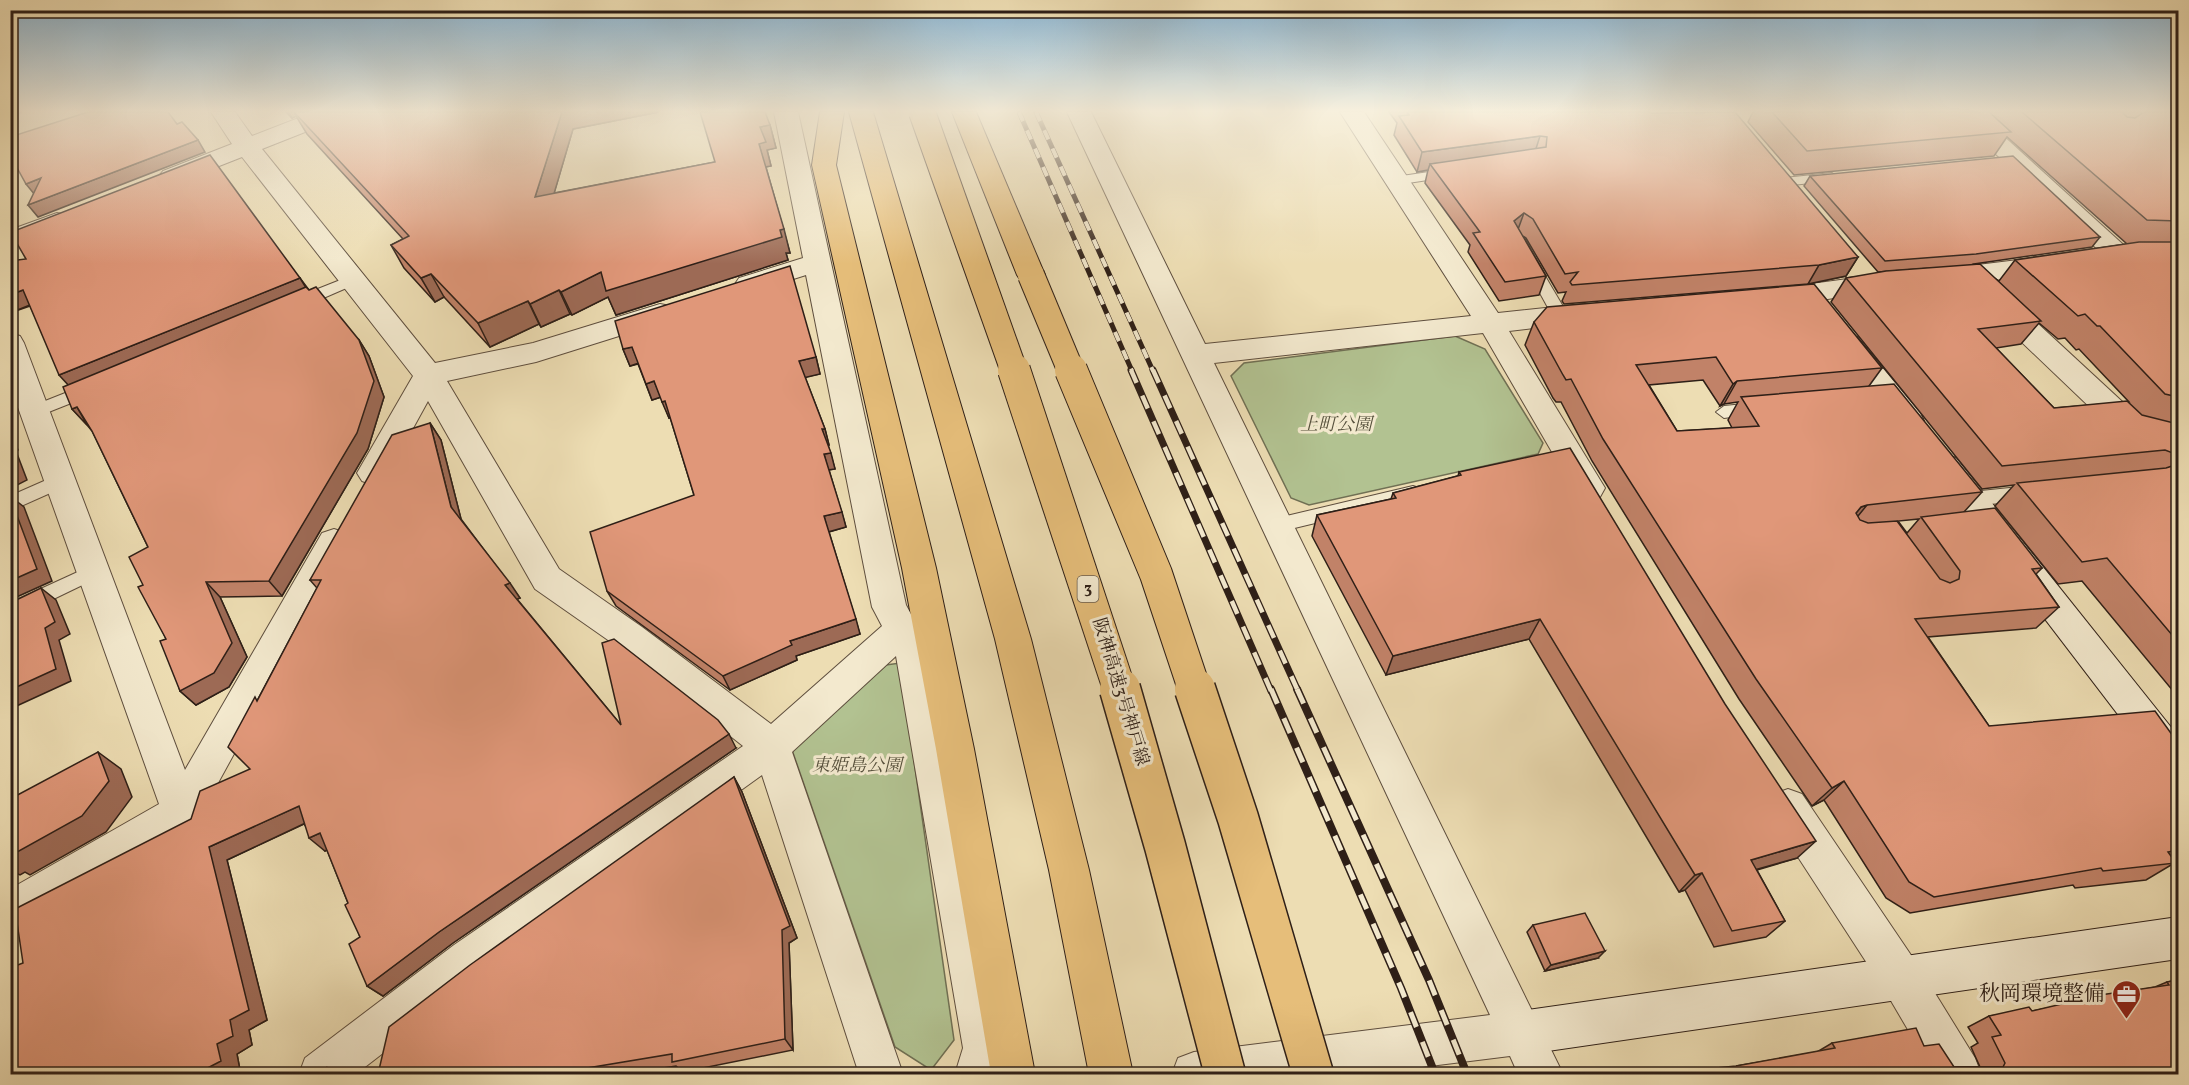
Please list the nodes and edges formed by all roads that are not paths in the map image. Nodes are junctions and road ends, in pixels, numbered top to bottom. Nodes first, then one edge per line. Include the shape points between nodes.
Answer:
1 (205, 163) edge
2 (259, 163) edge
3 (796, 163) edge
4 (824, 163) edge
5 (876, 163) edge
6 (940, 163) edge
7 (985, 163) edge
8 (1103, 163) edge
9 (1384, 163) edge
10 (2006, 163) edge
11 (1465, 171) edge
12 (1777, 173) joint
13 (1842, 176) edge
14 (1395, 181) junction
15 (150, 185) edge
16 (1806, 207) edge
17 (75, 214) edge
18 (10, 240) edge
19 (1522, 249) edge
20 (817, 263) junction
21 (1969, 276) junction
22 (353, 280) junction
23 (727, 291) edge
24 (1808, 295) junction
25 (1749, 300) edge
26 (682, 306) edge
27 (288, 307) edge
28 (1607, 311) edge
29 (1560, 315) junction
30 (1490, 322) junction
31 (13, 355) edge
32 (1196, 355) junction
33 (428, 375) junction
34 (101, 384) edge
35 (1771, 408) edge
36 (36, 411) junction
37 (1724, 412) dead end
38 (2178, 440) edge
39 (60, 481) junction
40 (1430, 489) edge
41 (2051, 491) edge
42 (10, 504) edge
43 (1975, 514) junction
44 (1607, 517) edge
45 (1278, 525) junction
46 (93, 572) junction
47 (10, 612) edge
48 (902, 630) junction
49 (772, 747) junction
50 (2178, 764) edge
51 (1770, 781) edge
52 (181, 812) junction
53 (10, 912) edge
54 (2178, 938) edge
55 (1902, 979) junction
56 (1521, 1033) junction
57 (1366, 1064) edge
58 (321, 1074) edge
59 (881, 1074) edge
60 (977, 1074) edge
61 (1013, 1074) edge
62 (1111, 1074) edge
63 (1194, 1074) edge
64 (1225, 1074) edge
65 (1312, 1074) edge
66 (1541, 1074) edge
67 (1959, 1074) edge

1 - 15 street
2 - 22 street
3 - 20 street
4 - 61 highway via 919,568
5 - 62 highway via 1013,639 1069,870
6 - 64 highway, 阪神高速3号神戸線 / 3, bridge via 1099,622 1168,854
7 - 65 highway, bridge via 1156,574 1238,818
8 - 32 street
9 - 14 street
10 - 21 street via 2130,255
11 - 14 lane
12 - 13 lane
12 - 16 street
14 - 30 street
17 - 18 street
19 - 29 lane
20 - 23 street
20 - 48 street via 889,607
21 - 24 street via 1863,276
21 - 38 street via 2131,428
22 - 27 lane
22 - 33 street
24 - 25 street
24 - 43 street via 1877,398
26 - 33 street via 536,352
28 - 29 street
29 - 30 street
30 - 32 street
30 - 44 street via 1558,458
31 - 36 street
32 - 45 street
33 - 49 street via 547,579 630,637
33 - 52 street
34 - 36 lane
35 - 37 lane
36 - 39 street
39 - 42 lane
39 - 46 street
40 - 45 lane
41 - 43 lane
43 - 50 street
45 - 56 street
46 - 47 lane
46 - 52 street
48 - 49 street
48 - 60 street via 913,651 985,1048
49 - 58 street via 469,960
49 - 59 street
51 - 55 street
52 - 53 street
54 - 55 street
55 - 56 street
55 - 67 street
56 - 57 street
56 - 66 street
57 - 63 street

